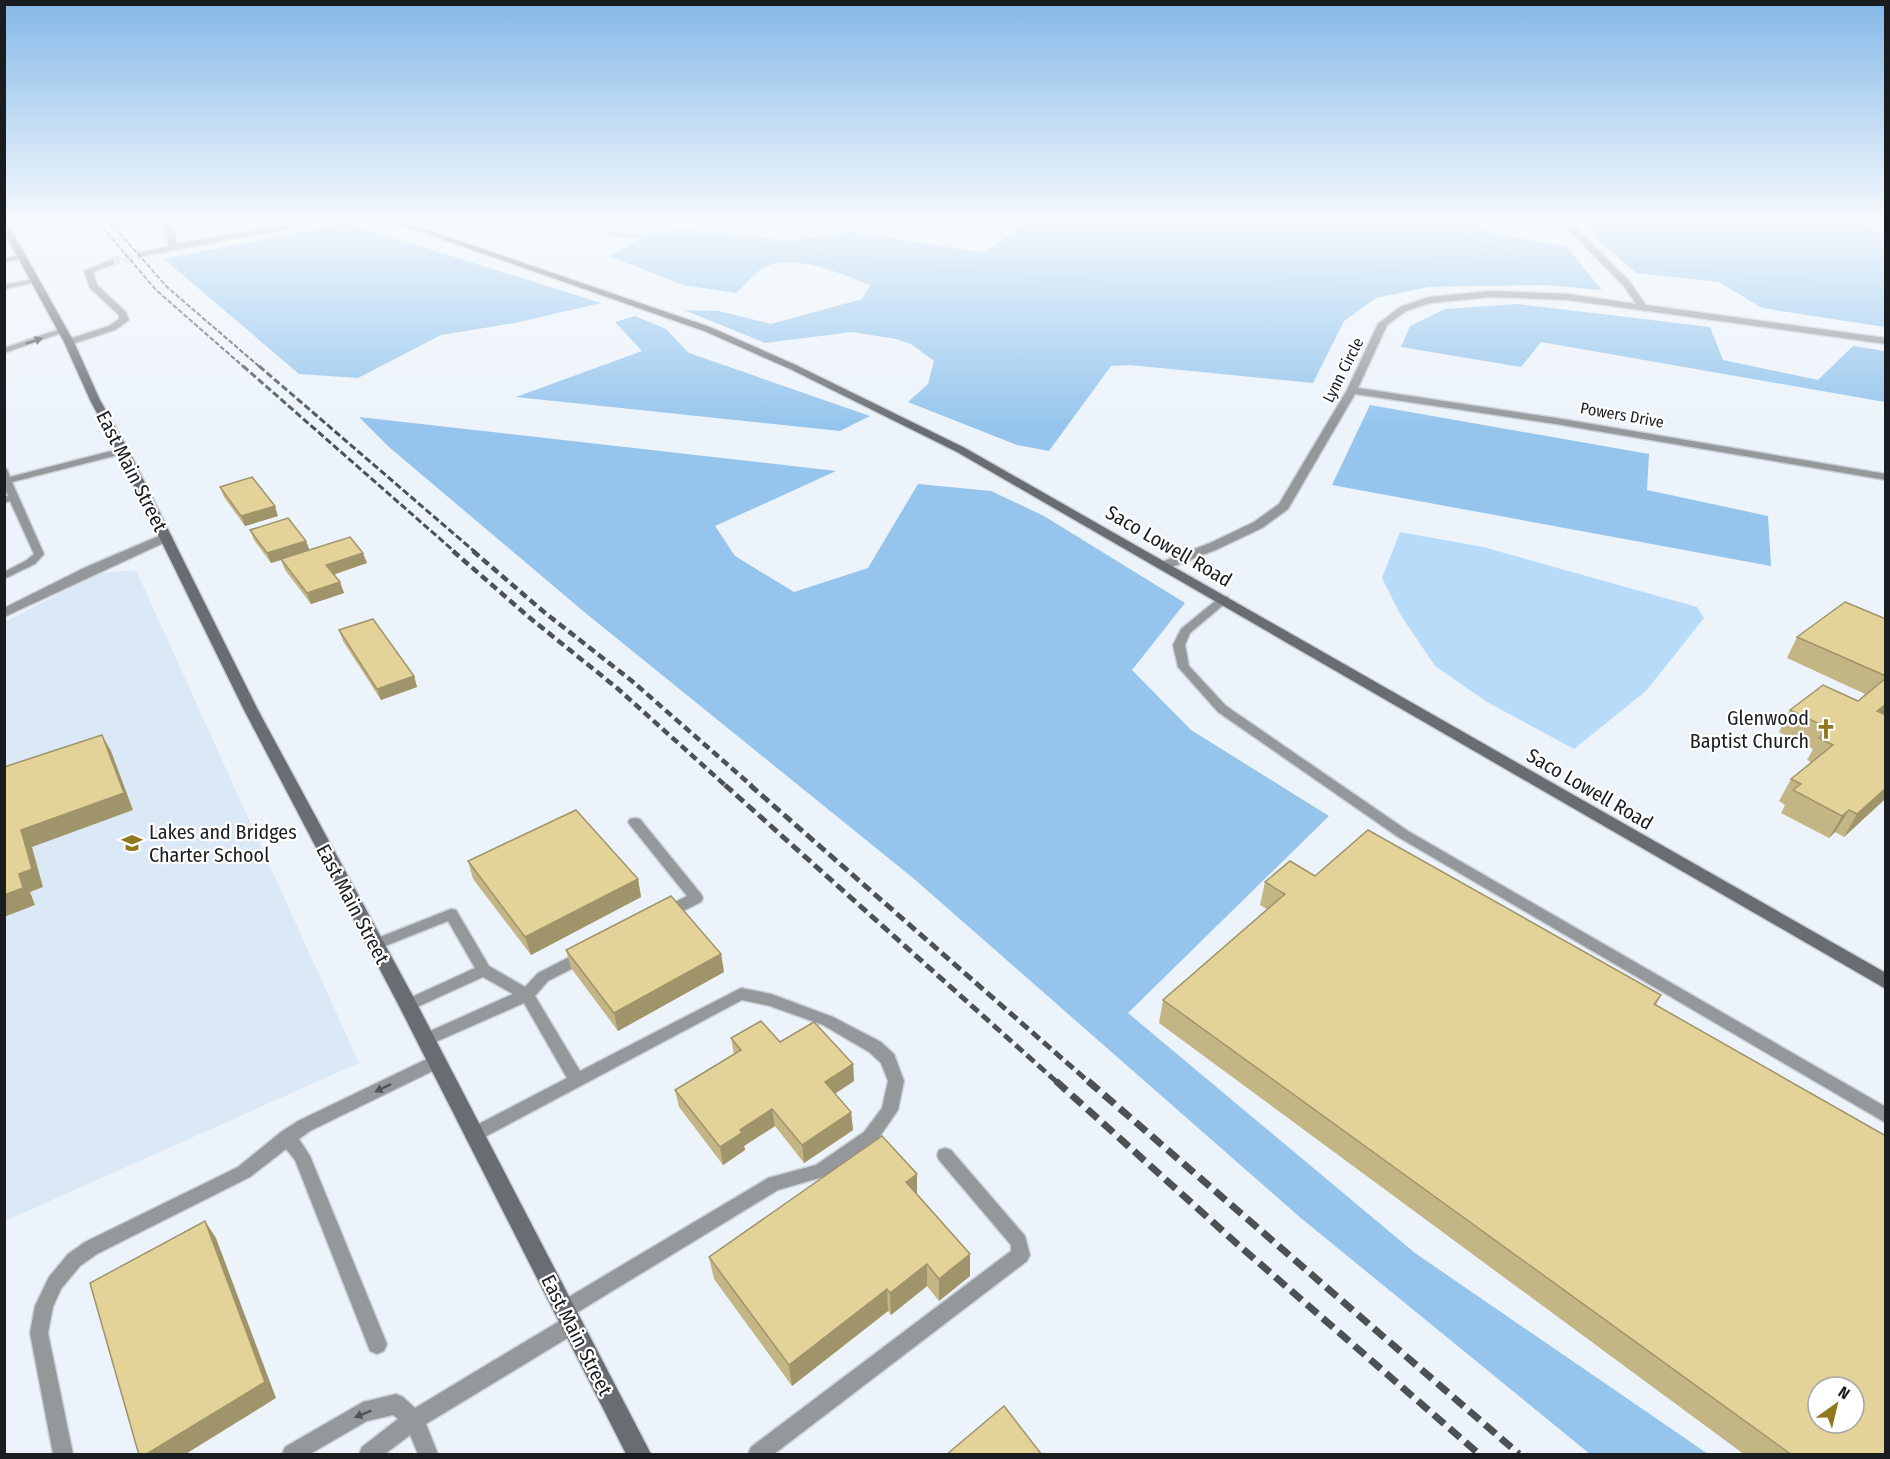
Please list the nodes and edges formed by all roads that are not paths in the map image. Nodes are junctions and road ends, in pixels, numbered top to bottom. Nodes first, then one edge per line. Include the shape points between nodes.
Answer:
1 (40, 290) edge
2 (97, 290) edge
3 (595, 290) edge
4 (1631, 290) edge
5 (1643, 307) junction
6 (63, 331) junction
7 (1886, 341) edge
8 (69, 342) junction
9 (4, 351) edge
10 (1352, 390) junction
11 (123, 451) junction
12 (1886, 477) edge
13 (5, 478) edge
14 (9, 498) edge
15 (166, 537) junction
16 (1163, 566) junction
17 (4, 576) edge
18 (1224, 599) junction
19 (4, 613) edge
20 (634, 822) dead end
21 (655, 919) edge
22 (375, 945) junction
23 (594, 951) edge
24 (484, 970) junction
25 (1886, 982) edge
26 (527, 995) junction
27 (408, 1005) junction
28 (425, 1040) junction
29 (435, 1062) junction
30 (577, 1080) junction
31 (1886, 1116) edge
32 (473, 1135) junction
33 (287, 1137) junction
34 (945, 1155) dead end
35 (568, 1317) junction
36 (377, 1344) dead end
37 (414, 1420) junction
38 (63, 1455) edge
39 (292, 1455) edge
40 (369, 1455) edge
41 (428, 1455) edge
42 (639, 1455) edge
43 (758, 1455) edge

1 - 6 main road, East Main Street
2 - 8 street via 123,314 124,320
3 - 16 main road, Saco Lowell Road via 707,329 793,367 961,450
4 - 5 street
5 - 7 street, Lynn Circle
5 - 10 street, Lynn Circle via 1568,297 1491,294 1429,300 1403,309 1383,324
6 - 8 main road, East Main Street
9 -> 6 lane
8 - 11 main road, East Main Street
10 - 12 street, Powers Drive
10 - 16 street, Lynn Circle via 1284,506 1258,525
11 - 13 lane
11 - 15 main road, East Main Street
13 - 14 lane
14 - 17 lane via 39,554
15 - 19 street
15 - 22 main road, East Main Street via 251,710
16 - 18 main road, Saco Lowell Road
18 - 25 main road, Saco Lowell Road
18 - 31 lane via 1185,631 1179,645 1184,667 1222,709 1403,834
20 - 21 lane via 696,898
22 - 24 lane via 451,914
22 - 27 main road, East Main Street
23 - 26 lane via 543,977
24 - 26 lane
24 - 27 lane
26 - 28 lane
26 - 30 lane
27 - 28 main road, East Main Street
28 - 29 main road, East Main Street
29 - 32 main road, East Main Street
29 -> 33 lane
30 - 32 lane
30 - 35 lane via 741,994 798,1009 850,1032 888,1059 896,1081 890,1110 870,1137 820,1171 774,1183
32 - 35 main road, East Main Street
33 - 36 lane via 302,1156
33 - 38 lane via 243,1172 91,1248 74,1260 55,1283 44,1306 39,1333
34 - 43 lane via 1019,1242 1021,1255
35 - 37 lane
35 - 42 main road, East Main Street
37 -> 39 lane via 396,1404 363,1412
37 - 40 lane
37 - 41 lane

